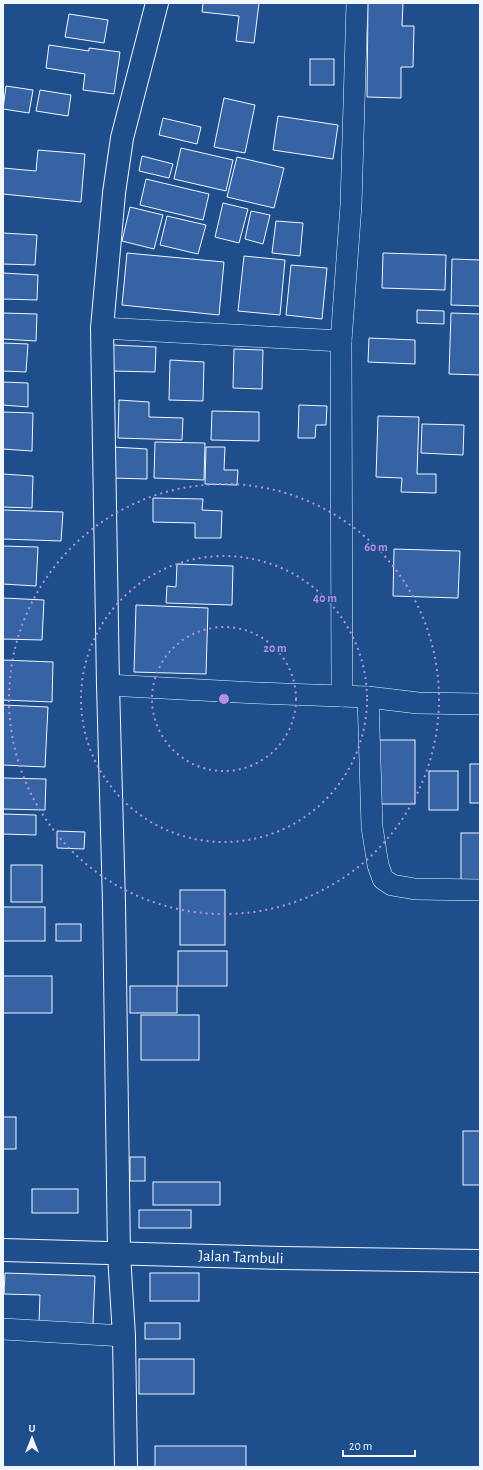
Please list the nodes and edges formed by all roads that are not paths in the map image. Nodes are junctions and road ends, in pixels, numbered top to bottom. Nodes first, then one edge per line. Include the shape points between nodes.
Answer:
1 (157, 3) edge
2 (357, 3) edge
3 (102, 328) junction
4 (341, 341) junction
5 (108, 686) junction
6 (342, 696) junction
7 (368, 697) junction
8 (480, 704) edge
9 (480, 890) edge
10 (3, 1250) edge
11 (119, 1254) junction
12 (480, 1261) edge
13 (3, 1328) edge
14 (124, 1336) junction
15 (126, 1467) edge

1 - 3 main road via 122,138 114,193
2 - 4 street via 351,198
3 - 4 street
3 - 5 main road
4 - 6 street
5 - 6 street
5 - 11 main road via 113,829
6 - 7 street
7 - 8 street via 418,703
7 - 9 street via 372,827 376,859 383,879 392,885 415,889
10 - 11 main road, Jalan Tambuli
11 - 12 main road, Jalan Tambuli
11 - 14 main road
13 - 14 street
14 - 15 main road

